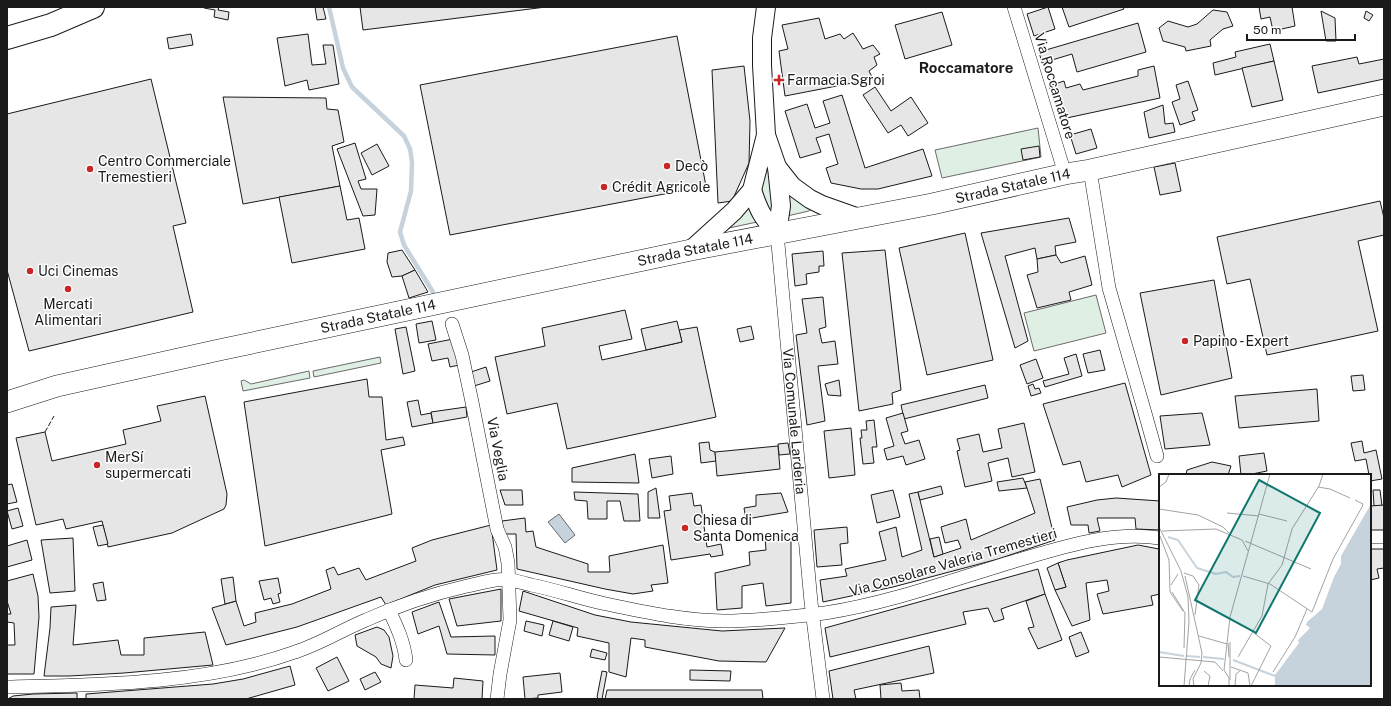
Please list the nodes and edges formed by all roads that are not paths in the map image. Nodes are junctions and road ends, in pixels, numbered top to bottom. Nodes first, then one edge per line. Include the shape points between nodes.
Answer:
1 (93, 7) edge
2 (766, 7) edge
3 (1014, 7) edge
4 (7, 38) edge
5 (1384, 105) edge
6 (766, 135) junction
7 (777, 167) junction
8 (1090, 170) junction
9 (1064, 174) junction
10 (752, 190) junction
11 (856, 217) junction
12 (777, 233) junction
13 (691, 250) junction
14 (452, 324) dead end
15 (7, 402) edge
16 (1157, 456) dead end
17 (1371, 537) edge
18 (1384, 537) edge
19 (1159, 538) edge
20 (508, 580) junction
21 (389, 610) junction
22 (812, 614) junction
23 (406, 660) dead end
24 (7, 687) edge
25 (497, 699) edge
26 (823, 699) edge

1 - 4 highway via 51,25
2 - 6 street, Via Comunale Larderia via 762,65
3 - 9 street, Via Roccamatore
5 - 8 main road, Strada Statale 114
6 - 7 street, Via Comunale Larderia
6 - 10 street, Via Comunale Larderia
7 - 11 street, Via Comunale Larderia via 792,186 810,199
7 - 12 street, Via Comunale Larderia via 781,206
8 - 9 main road, Strada Statale 114
8 - 16 street via 1109,288
9 - 11 main road, Strada Statale 114 via 962,198
10 - 12 street via 764,219
10 - 13 street, Via Comunale Larderia via 734,211
11 - 12 main road, Strada Statale 114
12 - 13 main road, Strada Statale 114
12 - 22 street, Via Comunale Larderia
13 - 15 main road, Strada Statale 114 via 154,364 57,386
14 - 20 street, Via Veglia via 462,355 497,529 505,547
17 - 18 street
19 - 22 street, Via Consolare Valeria Tremestieri via 1097,538 920,591 842,610
20 - 21 street, Via Consolare Valeria Tremestieri via 495,580 436,594
20 - 22 street, Via Consolare Valeria Tremestieri via 606,604 681,618 723,621
20 - 25 street, Via Veglia via 509,628 500,668
21 - 23 street via 401,635
21 - 24 street, Via Consolare Valeria Tremestieri via 296,652 210,674 140,681
22 - 26 street, Via Comunale Larderia

